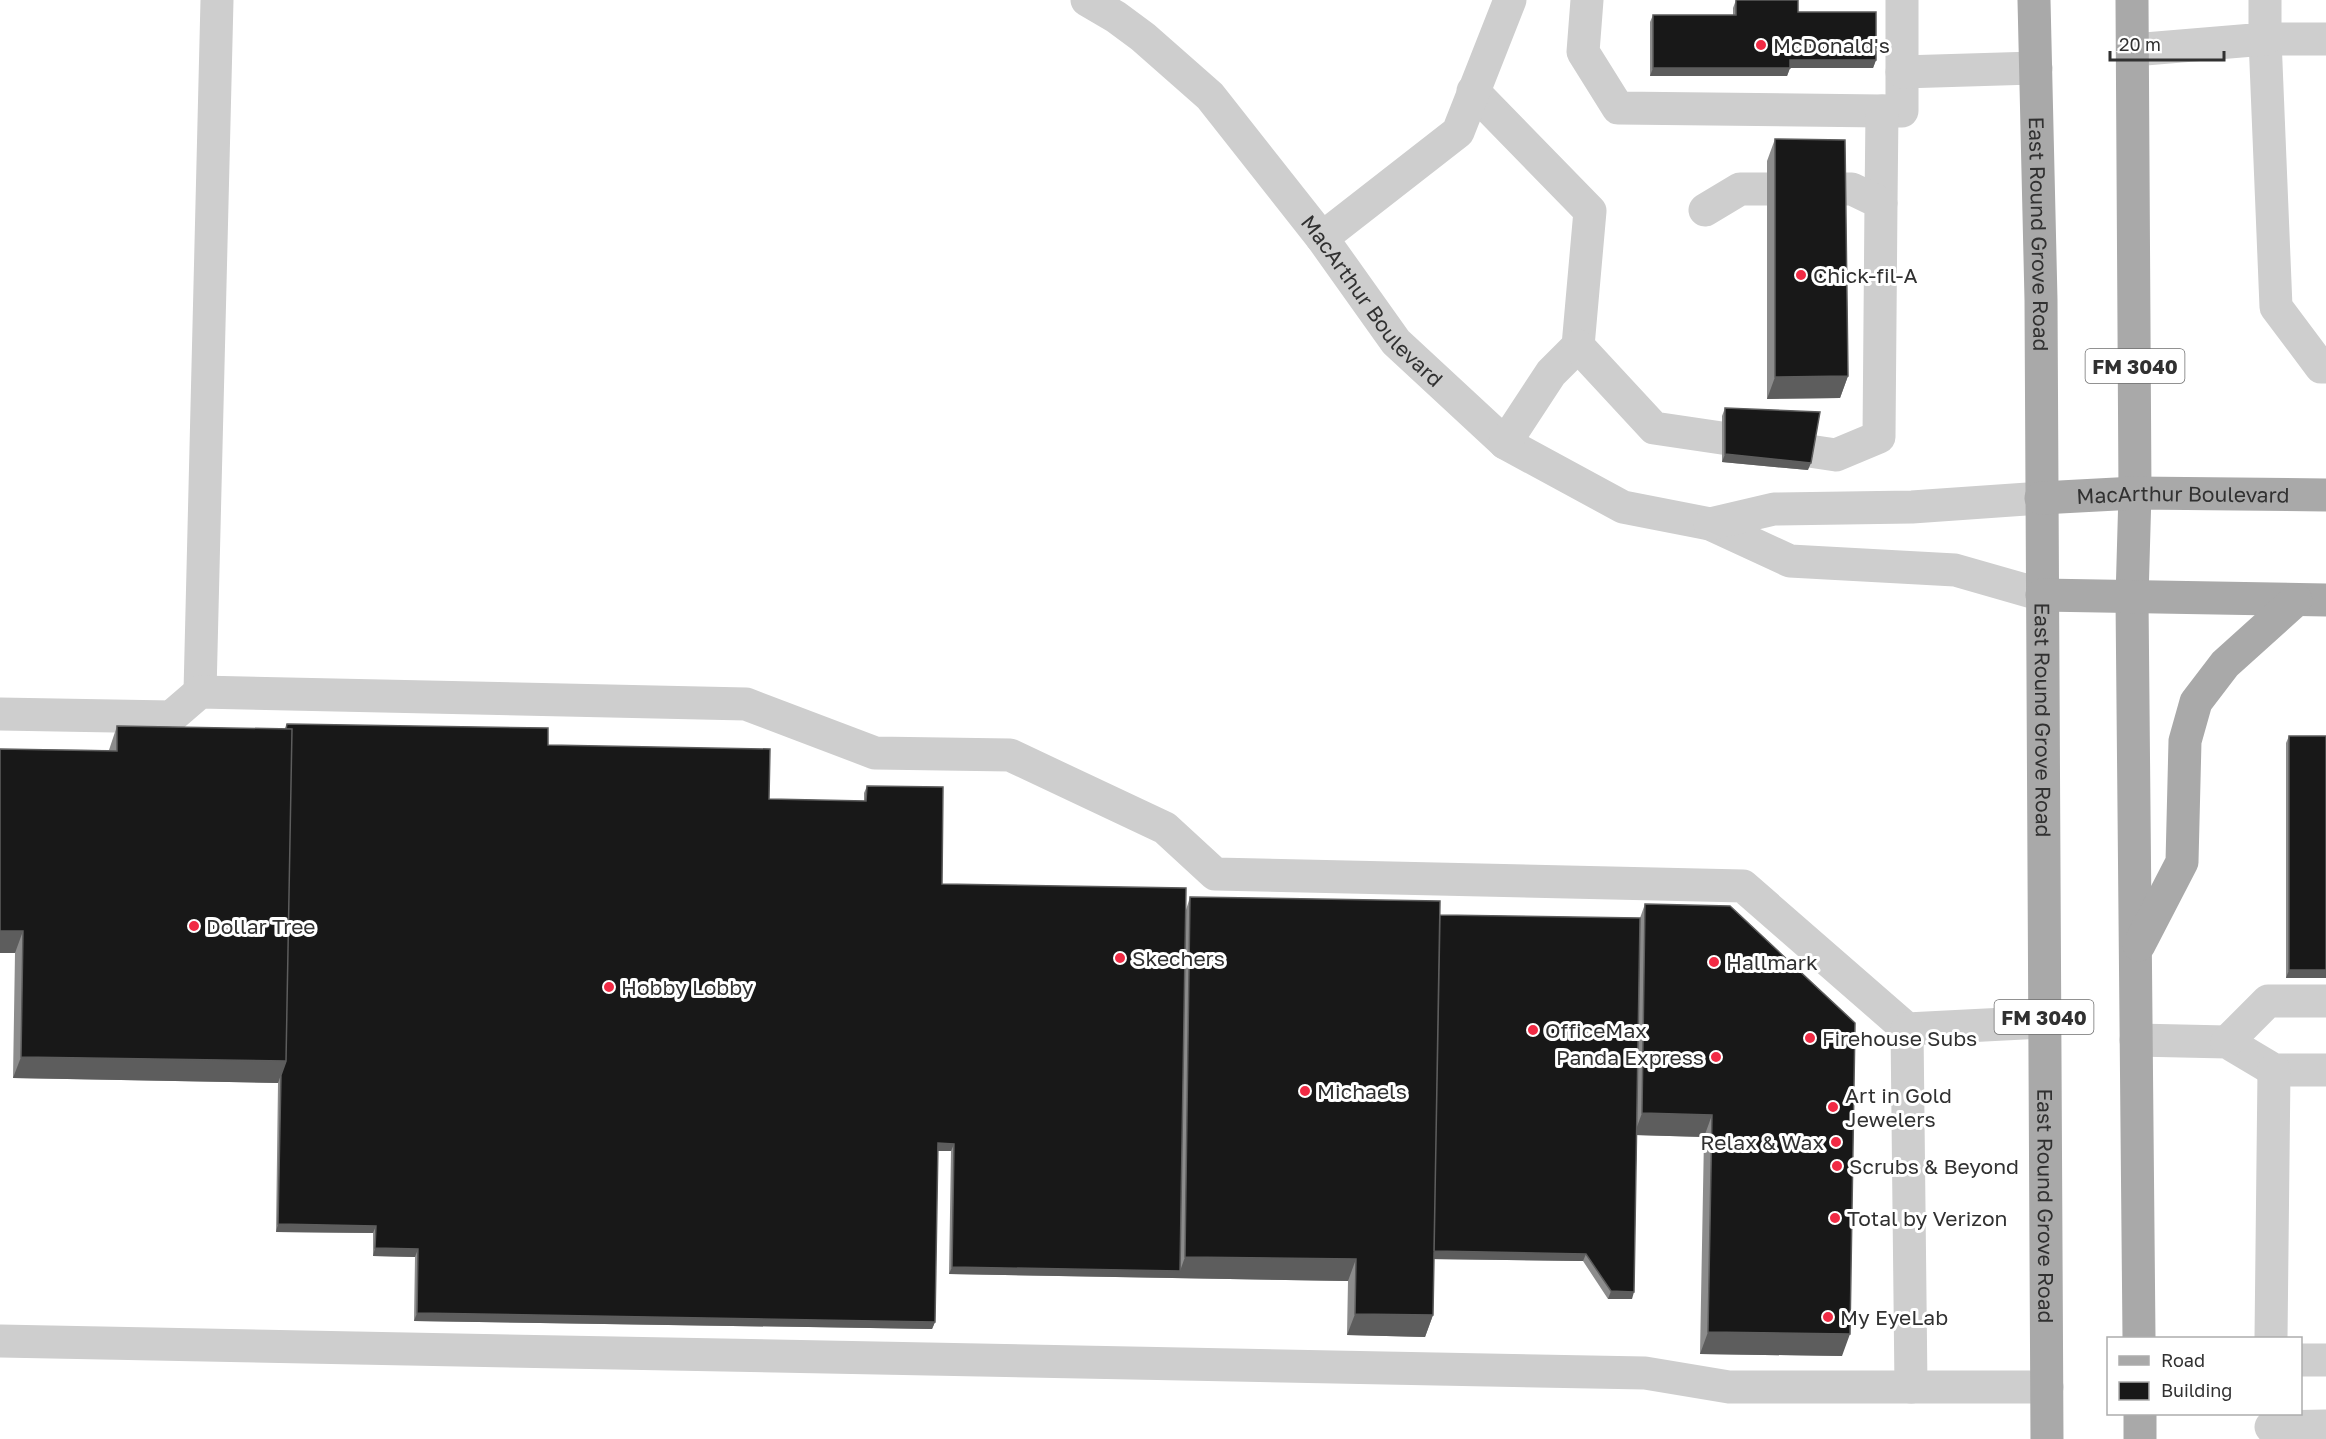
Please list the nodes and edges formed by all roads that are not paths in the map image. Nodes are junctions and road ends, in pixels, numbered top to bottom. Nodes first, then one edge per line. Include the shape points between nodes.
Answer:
1 (217, 0) edge
2 (1087, 0) edge
3 (1510, 0) edge
4 (1587, 0) edge
5 (1902, 0) edge
6 (2034, 0) edge
7 (2132, 0) edge
8 (2265, 0) edge
9 (2265, 39) junction
10 (2326, 39) edge
11 (2133, 50) junction
12 (2036, 68) junction
13 (1902, 72) junction
14 (1473, 92) junction
15 (1892, 111) junction
16 (1881, 203) junction
17 (1705, 210) dead end
18 (1322, 238) junction
19 (1578, 346) junction
20 (2326, 367) edge
21 (1505, 442) junction
22 (2135, 493) junction
23 (2326, 495) edge
24 (2041, 498) junction
25 (1710, 524) junction
26 (2042, 595) junction
27 (2132, 598) junction
28 (2311, 600) edge
29 (200, 692) junction
30 (0, 714) edge
31 (2136, 949) junction
32 (2326, 1001) edge
33 (2044, 1022) junction
34 (1907, 1029) junction
35 (2136, 1040) junction
36 (2227, 1042) junction
37 (2274, 1070) junction
38 (2326, 1070) edge
39 (2139, 1337) edge
40 (2271, 1337) edge
41 (0, 1341) edge
42 (2302, 1360) edge
43 (2326, 1360) edge
44 (1911, 1387) junction
45 (2047, 1387) junction
46 (2140, 1415) edge
47 (2326, 1426) edge
48 (2270, 1427) edge
49 (2047, 1439) edge
50 (2140, 1439) edge

1 - 29 lane
2 - 18 lane, MacArthur Boulevard via 1143,37 1210,96
3 - 14 lane
4 - 15 lane via 1583,52 1618,108
5 - 13 lane
6 - 12 main road, East Round Grove Road / FM 3040
7 - 11 main road, FM 3040
8 - 9 lane
9 - 10 lane
9 - 11 lane
9 - 20 lane via 2276,307 2321,367
11 - 22 main road, FM 3040
12 - 13 lane
12 - 24 main road, East Round Grove Road / FM 3040
13 - 15 lane
14 - 18 lane via 1458,132
14 - 19 lane via 1590,211
15 - 16 lane
16 - 17 lane via 1852,189 1740,189
16 - 19 lane via 1879,437 1836,455 1654,428
18 - 21 lane, MacArthur Boulevard via 1396,342
19 - 21 lane via 1551,373
21 - 25 lane, MacArthur Boulevard via 1623,507
22 - 23 main road, MacArthur Boulevard
22 - 24 main road, MacArthur Boulevard
22 - 27 main road, FM 3040
24 - 25 lane via 1912,507 1774,509
24 - 26 main road, East Round Grove Road / FM 3040
25 - 26 lane via 1790,561 1955,570
26 - 27 main road
26 - 33 main road, East Round Grove Road / FM 3040
27 - 28 main road
27 - 31 main road, FM 3040
28 - 31 main road via 2225,664 2196,702 2185,741 2182,862
29 - 30 lane via 171,717
29 - 34 lane via 746,704 874,753 1010,754 1165,828 1215,874 1743,886
31 - 35 main road, FM 3040
32 - 36 lane via 2268,1001
33 - 34 lane
33 - 45 main road, East Round Grove Road / FM 3040
34 - 44 lane
35 - 36 lane
35 - 39 main road, FM 3040
36 - 37 lane
37 - 38 lane
37 - 40 lane
41 - 44 lane via 1633,1372 1729,1387
42 - 43 lane
44 - 45 lane
45 - 49 main road, East Round Grove Road / FM 3040
46 - 50 main road
47 - 48 lane

